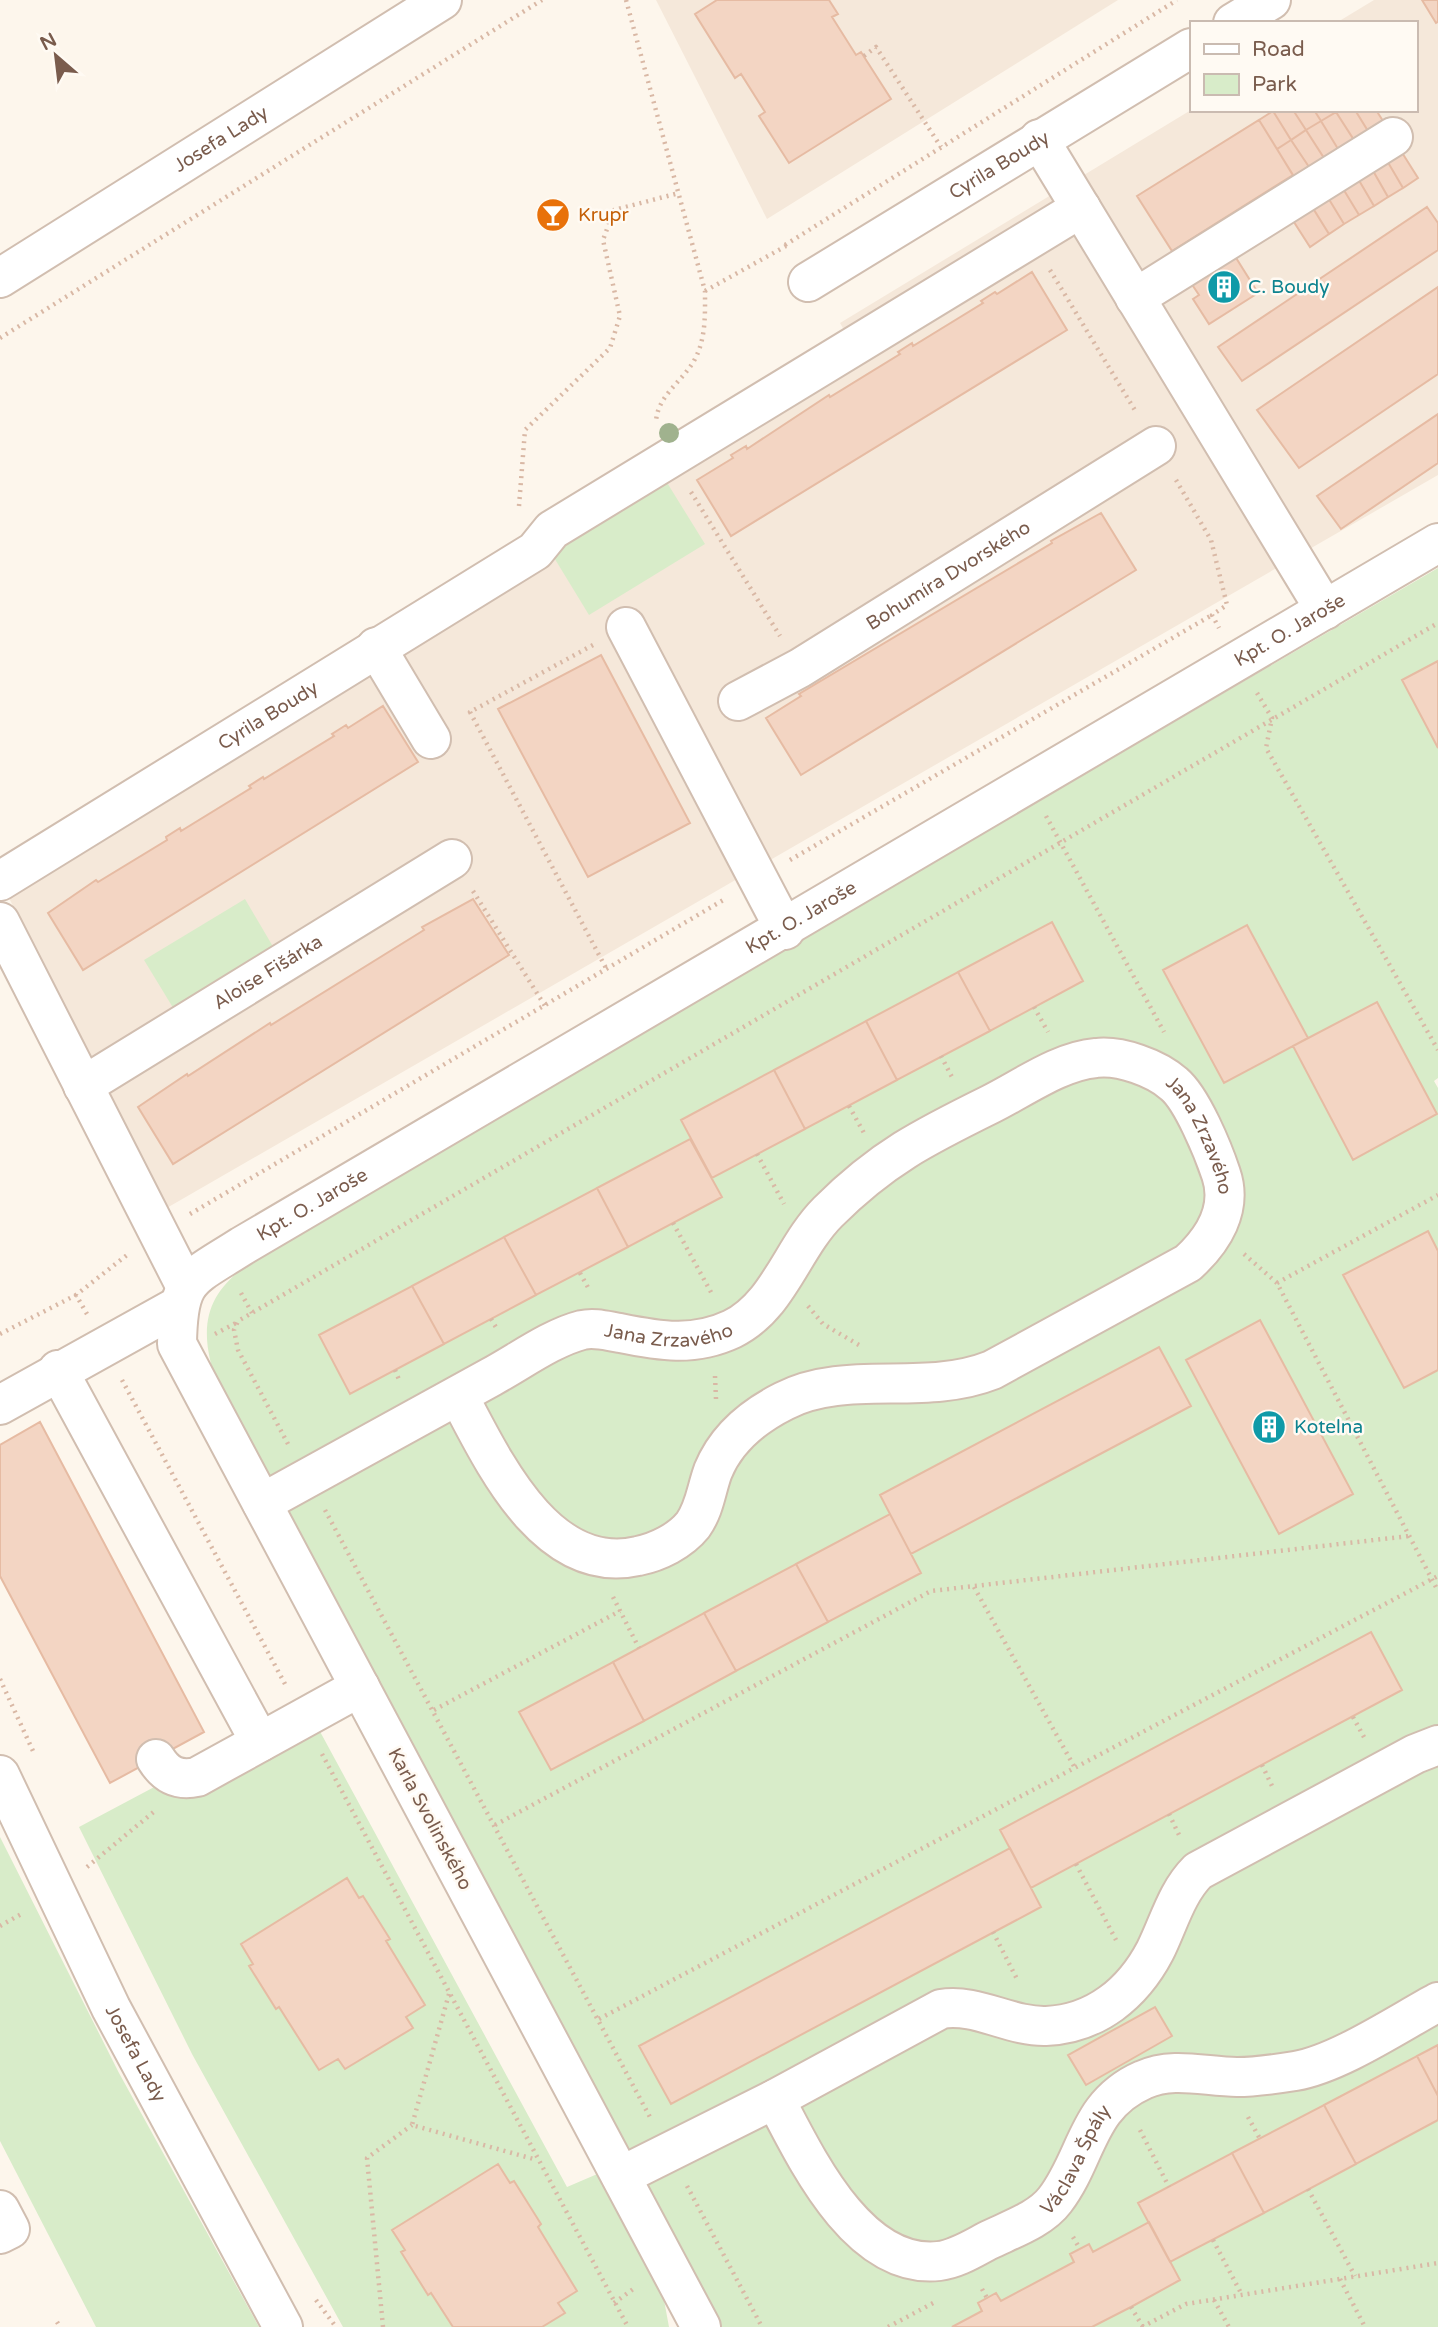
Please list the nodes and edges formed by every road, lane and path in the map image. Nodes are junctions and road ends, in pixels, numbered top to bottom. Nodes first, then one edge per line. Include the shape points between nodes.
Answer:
1 (442, 0) edge
2 (542, 0) edge
3 (626, 0) edge
4 (1177, 0) edge
5 (1271, 0) edge
6 (1236, 21) edge
7 (1190, 49) edge
8 (863, 56) dead end
9 (1393, 136) dead end
10 (1039, 139) junction
11 (941, 147) junction
12 (679, 194) junction
13 (1081, 208) junction
14 (785, 245) junction
15 (0, 278) edge
16 (808, 282) joint
17 (705, 291) junction
18 (1135, 298) junction
19 (0, 338) edge
20 (1156, 446) dead end
21 (670, 457) junction
22 (1438, 543) edge
23 (525, 556) junction
24 (1325, 610) junction
25 (1438, 623) edge
26 (626, 627) joint
27 (376, 647) junction
28 (800, 668) junction
29 (738, 701) dead end
30 (431, 739) dead end
31 (1026, 782) junction
32 (1060, 841) junction
33 (452, 859) joint
34 (0, 881) edge
35 (0, 922) edge
36 (785, 930) junction
37 (607, 970) dead end
38 (545, 1006) dead end
39 (1164, 1077) junction
40 (83, 1086) junction
41 (757, 1154) dead end
42 (1438, 1195) edge
43 (673, 1223) dead end
44 (1216, 1229) junction
45 (803, 1242) junction
46 (783, 1274) junction
47 (1276, 1283) junction
48 (76, 1295) dead end
49 (181, 1296) junction
50 (731, 1329) junction
51 (0, 1334) edge
52 (868, 1350) dead end
53 (58, 1370) junction
54 (458, 1395) junction
55 (0, 1405) edge
56 (307, 1478) junction
57 (262, 1503) junction
58 (1409, 1536) junction
59 (593, 1555) junction
60 (1438, 1576) edge
61 (1432, 1580) junction
62 (974, 1587) junction
63 (1438, 1591) edge
64 (620, 1611) junction
65 (639, 1648) dead end
66 (0, 1679) edge
67 (360, 1687) junction
68 (434, 1710) junction
69 (260, 1742) junction
70 (1438, 1745) edge
71 (34, 1754) dead end
72 (156, 1759) dead end
73 (1074, 1768) junction
74 (0, 1775) edge
75 (197, 1777) junction
76 (495, 1825) junction
77 (80, 1855) dead end
78 (1076, 1864) dead end
79 (86, 1868) junction
80 (92, 1880) dead end
81 (56, 1895) junction
82 (0, 1926) edge
83 (1137, 1980) junction
84 (449, 1994) dead end
85 (1438, 2002) edge
86 (599, 2019) junction
87 (775, 2099) junction
88 (1133, 2118) dead end
89 (412, 2125) junction
90 (668, 2152) junction
91 (538, 2160) dead end
92 (621, 2176) junction
93 (1169, 2187) dead end
94 (1308, 2189) dead end
95 (0, 2210) edge
96 (0, 2234) edge
97 (1213, 2240) dead end
98 (1438, 2263) edge
99 (1355, 2276) junction
100 (1340, 2279) junction
101 (310, 2289) dead end
102 (1242, 2295) junction
103 (944, 2298) dead end
104 (1214, 2300) junction
105 (1131, 2306) dead end
106 (283, 2327) edge
107 (336, 2327) edge
108 (383, 2327) edge
109 (701, 2327) edge
110 (762, 2327) edge
111 (888, 2327) edge
112 (1142, 2327) edge
113 (1229, 2327) edge
114 (1365, 2327) edge

1 - 15 street, Josefa Lady
2 - 19 path
3 - 12 path
4 - 11 path
5 - 6 street
7 - 10 street, Cyrila Boudy
8 - 11 path via 876,47
9 - 18 street
10 - 13 street
10 - 16 street, Cyrila Boudy
11 - 14 path
12 - 17 path
12 - 23 path via 614,210 603,240 620,316 610,348 525,430
13 - 18 street
13 - 21 street, Cyrila Boudy
14 - 16 path
14 - 17 path
17 - 21 path via 705,327 695,359 656,416
18 - 24 street
20 - 28 street, Bohumíra Dvorského
21 - 23 street, Cyrila Boudy via 552,530
21 - 28 path
22 - 24 street, Kpt. O. Jaroše
23 - 27 street, Cyrila Boudy
24 - 31 street, Kpt. O. Jaroše
25 - 32 path
26 - 36 street
26 - 37 path via 470,712
27 - 30 street
27 - 34 street, Cyrila Boudy
28 - 29 street, Bohumíra Dvorského
31 - 32 path
31 - 36 street, Kpt. O. Jaroše
32 - 39 path via 1170,1043
32 - 56 path via 239,1321 234,1330 238,1350
33 - 38 path
33 - 40 street, Aloise Fišárka
35 - 40 street
36 - 49 street, Kpt. O. Jaroše via 242,1247
39 - 44 street, Jana Zrzavého via 1182,1093 1222,1175 1224,1208
39 - 45 street, Jana Zrzavého via 1112,1059 1067,1066 896,1153 827,1213
40 - 49 street
41 - 45 path
42 - 47 path
43 - 50 path
44 - 47 path
44 - 59 street, Jana Zrzavého via 1197,1255 1168,1277 975,1377 930,1384 824,1387 787,1399 749,1423 728,1445 713,1472 704,1506 689,1530 641,1556
45 - 46 street, Jana Zrzavého
46 - 50 street, Jana Zrzavého via 759,1309
46 - 52 path via 823,1324
47 - 58 path
48 - 51 path
49 - 53 street, Kpt. O. Jaroše
49 - 57 street, Karla Svolinského via 177,1344
50 - 54 street, Jana Zrzavého via 708,1338 674,1342 603,1329 581,1331
53 - 55 street, Kpt. O. Jaroše
53 - 69 street
54 - 56 street, Jana Zrzavého
54 - 59 street, Jana Zrzavého via 504,1475 537,1521 562,1542
56 - 57 street, Jana Zrzavého
56 - 68 path
57 - 67 street, Karla Svolinského
58 - 61 path
58 - 62 path
59 - 64 path
60 - 61 path
61 - 63 path
61 - 73 path
62 - 73 path
62 - 76 path via 931,1591
64 - 65 path
64 - 68 path
66 - 71 path
67 - 69 street
67 - 92 street, Karla Svolinského
68 - 76 path
69 - 75 street
70 - 83 street via 1198,1871 1185,1886
72 - 75 street via 171,1775
73 - 86 path
74 - 81 street, Josefa Lady
75 - 79 path
76 - 86 path
77 - 79 path
78 - 83 path
79 - 80 path
81 - 82 path
81 - 106 street, Josefa Lady via 111,2008
83 - 87 street via 1096,2014 1061,2024 1028,2025 968,2009 941,2008
84 - 89 path
85 - 87 street, Václava Špály via 1308,2068 1238,2077 1173,2073 1142,2080 1100,2113 1053,2203 963,2254 937,2261 890,2251 858,2229 804,2154
86 - 90 path
87 - 90 street
88 - 93 path
89 - 91 path
89 - 108 path via 366,2158
90 - 92 street
90 - 110 path
92 - 109 street, Karla Svolinského
94 - 99 path
95 - 96 street via 10,2229
97 - 102 path
98 - 99 path
99 - 100 path
100 - 102 path
100 - 114 path
101 - 107 path
102 - 104 path
103 - 111 path
104 - 112 path via 1186,2304
104 - 113 path
105 - 112 path

